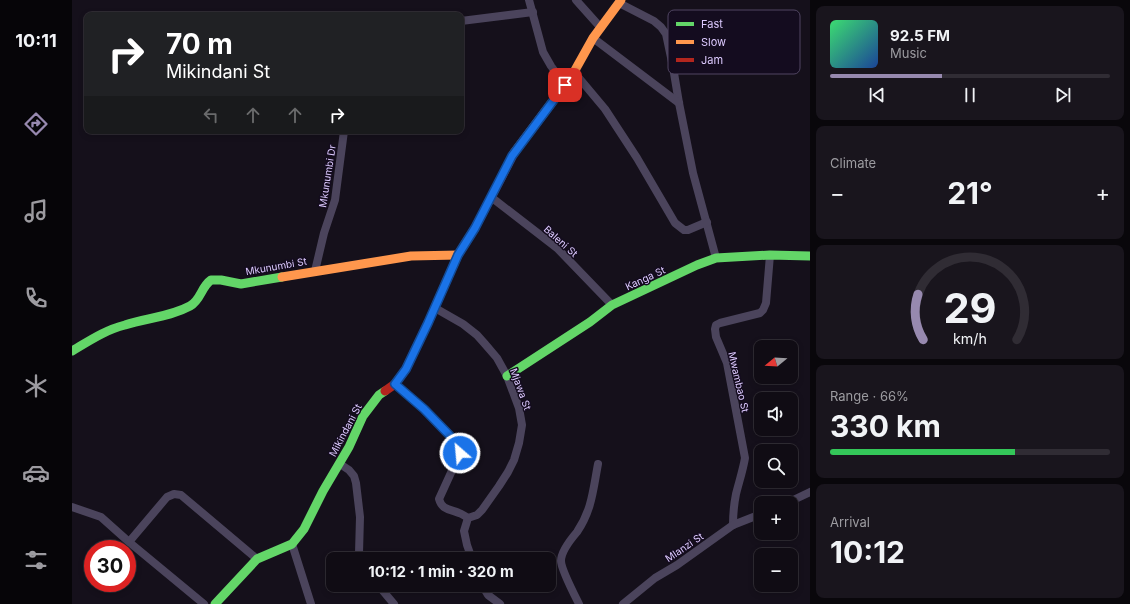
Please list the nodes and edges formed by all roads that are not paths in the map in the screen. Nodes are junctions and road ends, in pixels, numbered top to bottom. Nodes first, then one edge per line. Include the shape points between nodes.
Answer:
1 (529, 0) edge
2 (576, 0) edge
3 (620, 1) edge
4 (533, 12) junction
5 (464, 21) edge
6 (601, 28) junction
7 (594, 38) junction
8 (668, 41) edge
9 (574, 72) junction
10 (674, 74) edge
11 (565, 85) junction
12 (679, 103) junction
13 (344, 134) edge
14 (491, 197) junction
15 (707, 222) junction
16 (458, 255) junction
17 (770, 255) junction
18 (810, 256) edge
19 (716, 258) junction
20 (315, 271) junction
21 (612, 305) junction
22 (435, 308) junction
23 (72, 351) edge
24 (508, 376) junction
25 (395, 384) junction
26 (340, 464) junction
27 (598, 464) dead end
28 (810, 492) edge
29 (798, 498) edge
30 (72, 506) edge
31 (754, 517) edge
32 (468, 518) junction
33 (733, 525) junction
34 (127, 540) edge
35 (131, 540) edge
36 (292, 544) junction
37 (136, 548) edge
38 (359, 552) edge
39 (470, 552) edge
40 (257, 559) junction
41 (384, 592) edge
42 (486, 592) edge
43 (204, 604) edge
44 (215, 604) edge
45 (311, 604) edge
46 (394, 604) edge
47 (500, 604) edge
48 (579, 604) edge
49 (623, 604) edge

1 - 4 street
2 - 6 street
3 - 6 street, Mikindani St
3 - 8 street via 654,21 666,34
4 - 5 street
4 - 11 street via 543,52
6 - 7 street, Mikindani St
7 - 9 street, Mikindani St
7 - 12 street
9 - 11 street, Mikindani St
9 - 15 street via 605,109 637,158 674,223 688,230
10 - 12 street
11 - 14 street, Mikindani St via 512,156
12 - 15 street
13 - 20 street, Mkunumbi Dr via 335,200
14 - 16 street, Mikindani St
14 - 21 street, Baleni St via 557,248
15 - 19 street
16 - 20 street, Mkunumbi St via 411,256
16 - 22 street, Mikindani St
17 - 18 street, Kanga St
17 - 19 street, Kanga St
17 - 33 street, Mwambao St via 766,303 763,310 760,313 720,323 715,329 727,363 745,458 736,493
19 - 21 street, Kanga St
20 - 23 street, Mkunumbi St via 241,284 212,280 206,283 201,296 192,305 122,325 102,333
21 - 24 street, Kanga St
22 - 24 street, Mjawa St via 477,335 497,358
22 - 25 street, Mikindani St via 406,369
24 - 32 street, Mjawa St via 522,425 519,443 514,460 499,486 482,510
25 - 26 street, Mikindani St via 379,395 363,416
25 - 32 street via 424,409 461,448 439,499 444,508
26 - 36 street, Mikindani St via 304,529
26 - 38 street via 354,476 356,484 360,517
27 - 48 street via 590,505 585,518 564,551 561,562
28 - 29 street
30 - 34 street via 101,517
31 - 33 street, Mlanzi St
32 - 39 street via 464,531
33 - 49 street, Mlanzi St via 677,565 654,578
35 - 40 street via 167,497 181,495
36 - 40 street, Mikindani St
36 - 45 street
37 - 43 street
40 - 44 street, Mikindani St
41 - 46 street
42 - 47 street

